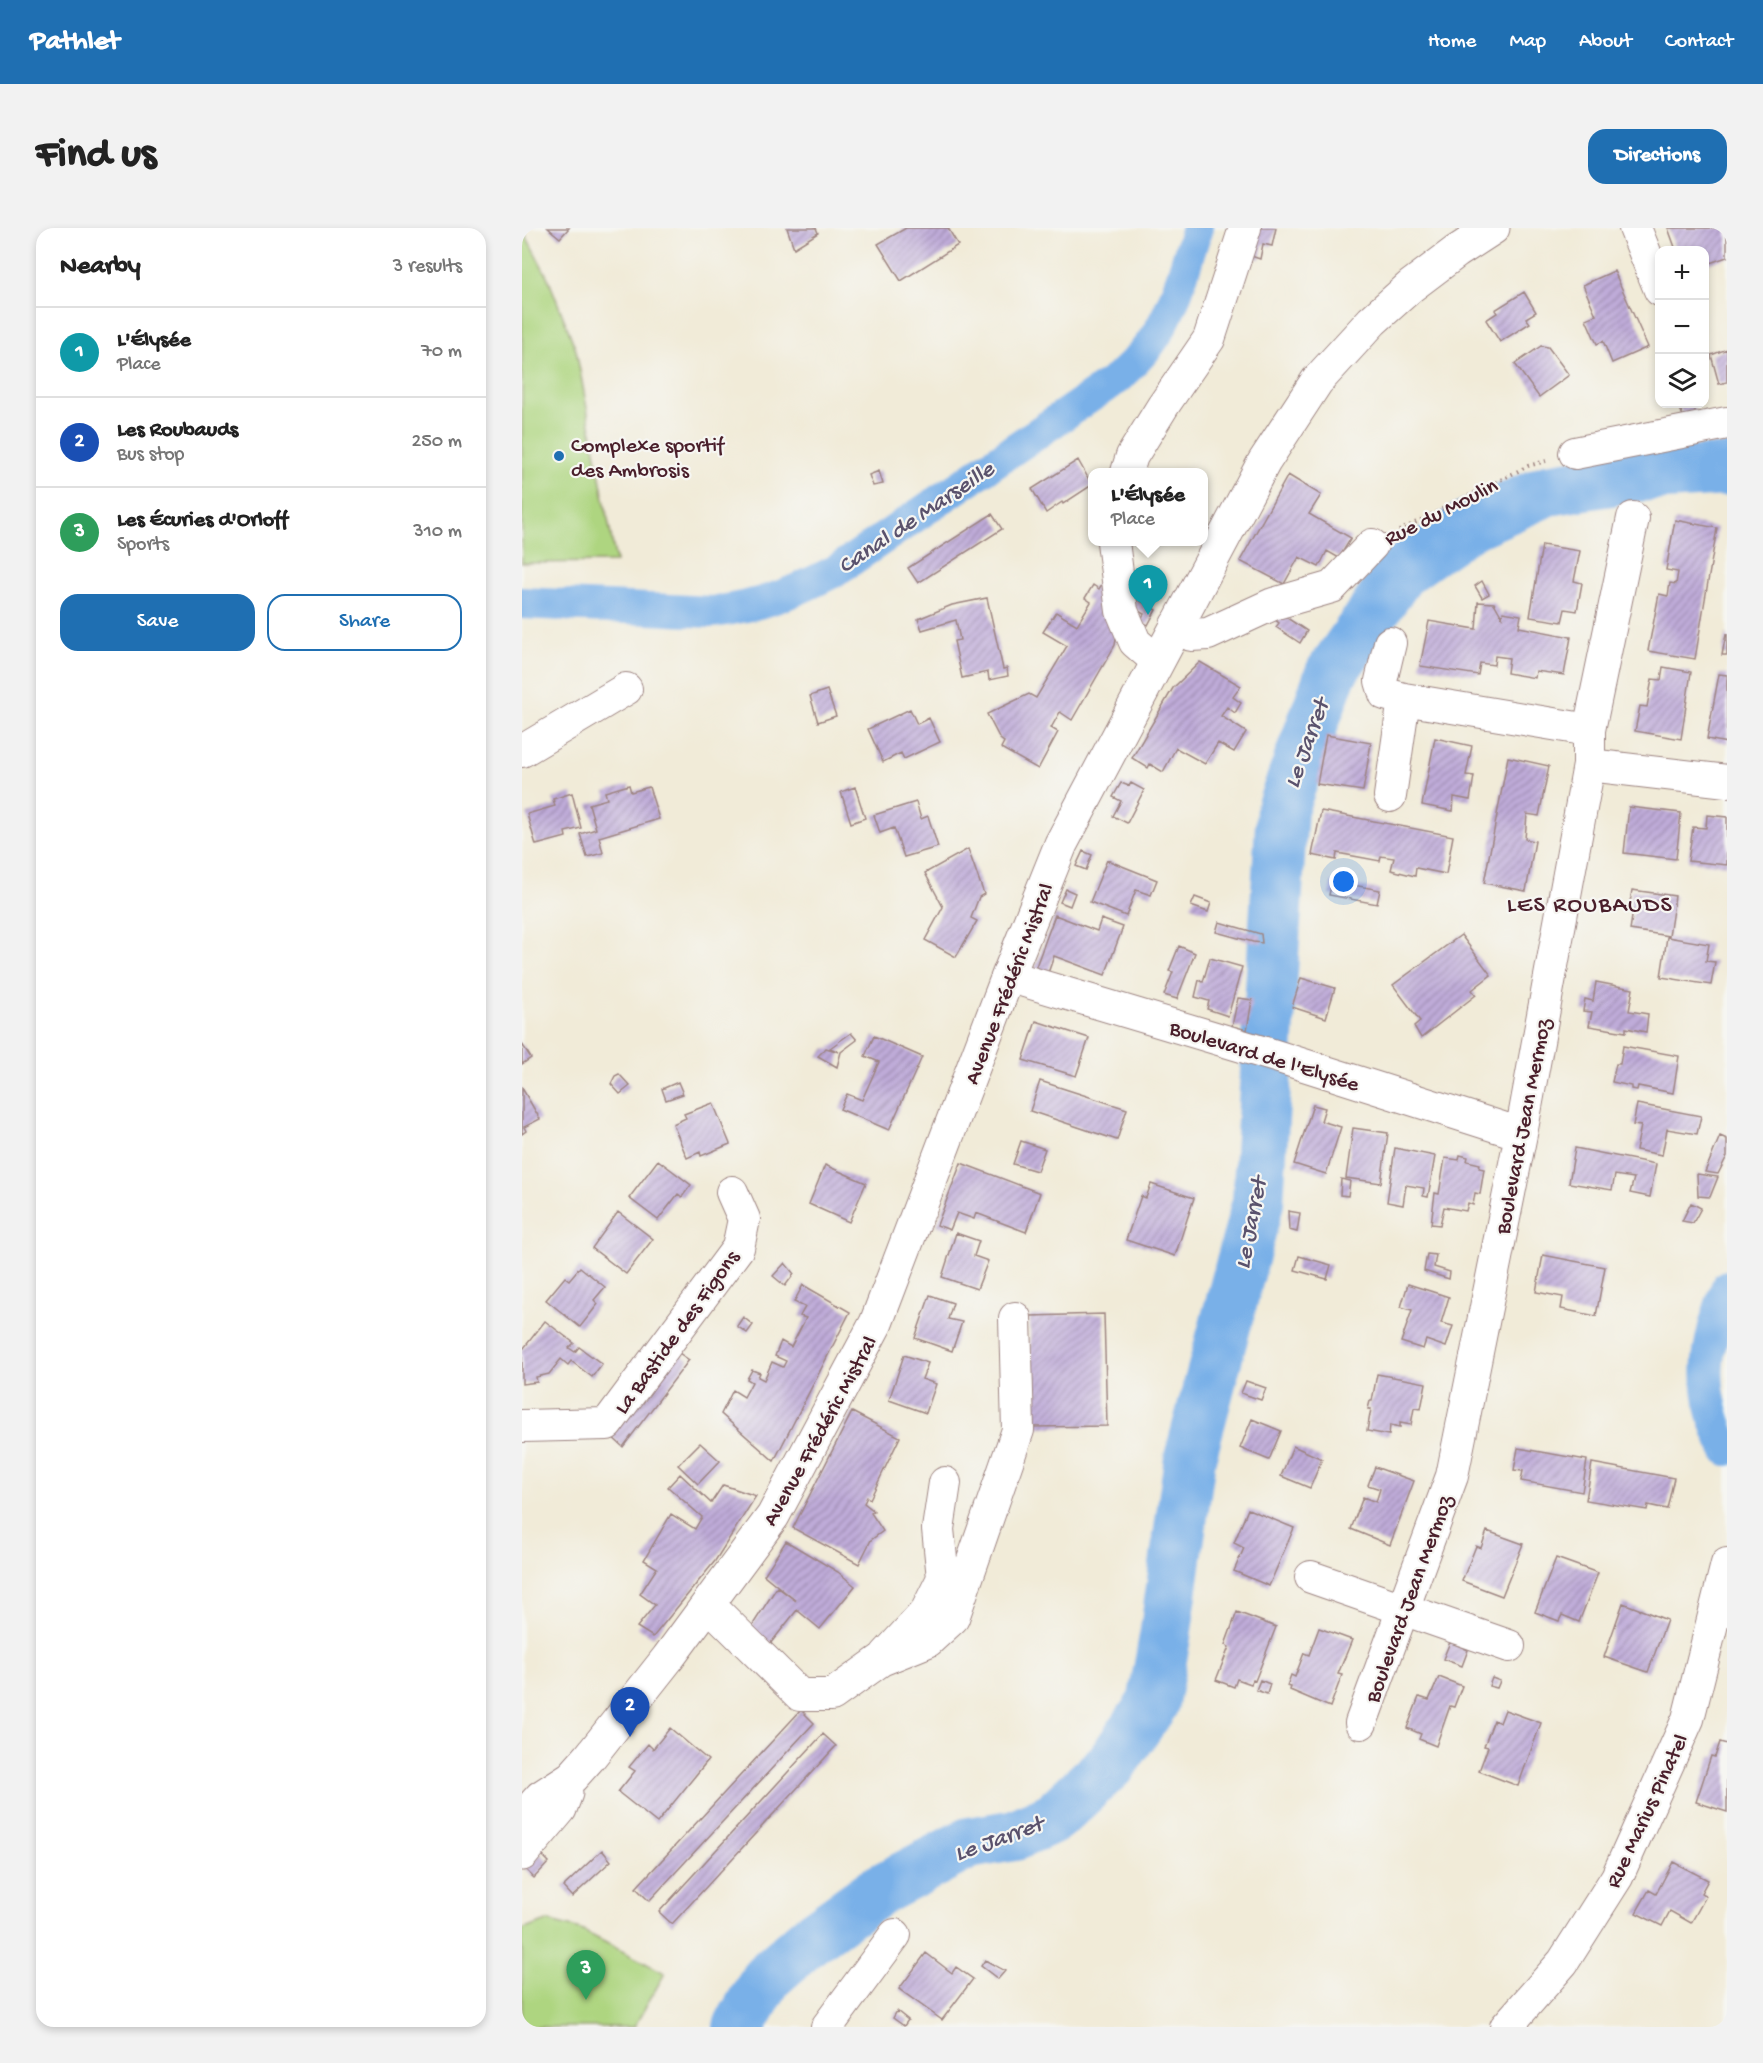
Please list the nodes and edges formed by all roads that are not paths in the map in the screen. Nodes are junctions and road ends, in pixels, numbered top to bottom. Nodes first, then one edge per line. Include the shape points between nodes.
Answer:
1 (1245, 228) edge
2 (1493, 228) edge
3 (1635, 228) edge
4 (1655, 280) edge
5 (1715, 417) edge
6 (1575, 453) road end
7 (1128, 468) edge
8 (1633, 518) dead end
9 (1372, 545) road end
10 (1114, 546) edge
11 (1176, 625) junction
12 (1390, 643) dead end
13 (1157, 661) junction
14 (626, 689) dead end
15 (1404, 699) junction
16 (1589, 729) junction
17 (522, 751) edge
18 (1589, 765) junction
19 (1727, 781) edge
20 (1390, 796) dead end
21 (1008, 976) junction
22 (1521, 1134) junction
23 (732, 1192) dead end
24 (1008, 1326) dead end
25 (522, 1426) edge
26 (945, 1483) dead end
27 (1727, 1564) edge
28 (1311, 1577) dead end
29 (708, 1604) junction
30 (1404, 1610) junction
31 (1509, 1646) dead end
32 (881, 1660) junction
33 (1361, 1723) dead end
34 (572, 1777) junction
35 (522, 1818) edge
36 (522, 1854) edge
37 (895, 1935) dead end
38 (827, 2027) edge
39 (1506, 2027) edge

1 - 7 street via 1209,339 1163,406
2 - 11 main road, Avenue Frédéric Mistral via 1411,286 1372,321 1317,381 1264,462
3 - 4 street
5 - 6 street
8 - 16 street, Boulevard Jean Mermoz
9 - 11 street, Rue du Moulin via 1332,587 1273,604 1208,634 1191,635
10 - 13 street via 1122,611 1135,642
11 - 13 main road, Avenue Frédéric Mistral
12 - 15 street via 1381,681 1385,694
13 - 21 main road, Avenue Frédéric Mistral via 1061,844
14 - 17 street
15 - 16 street
15 - 20 street
16 - 18 street, Boulevard Jean Mermoz
18 - 19 street
18 - 22 street, Boulevard Jean Mermoz
21 - 22 street, Boulevard de l'Elysée
21 - 29 main road, Avenue Frédéric Mistral via 876,1323 773,1516
22 - 30 street, Boulevard Jean Mermoz via 1452,1476
23 - 25 street, La Bastide des Figons via 744,1219 738,1248 607,1424
24 - 32 street via 1004,1404 1018,1430 953,1618 928,1641
26 - 32 street via 939,1529 943,1578 926,1612
27 - 39 street, Rue Marius Pinatel via 1688,1719 1617,1877 1563,1962
28 - 30 street
29 - 32 street via 800,1695 832,1695
29 - 34 main road, Avenue Frédéric Mistral
30 - 31 street
30 - 33 street, Boulevard Jean Mermoz
34 - 35 main road, Avenue Frédéric Mistral via 541,1797
34 - 36 main road, Avenue Frédéric Mistral via 560,1809
37 - 38 street

